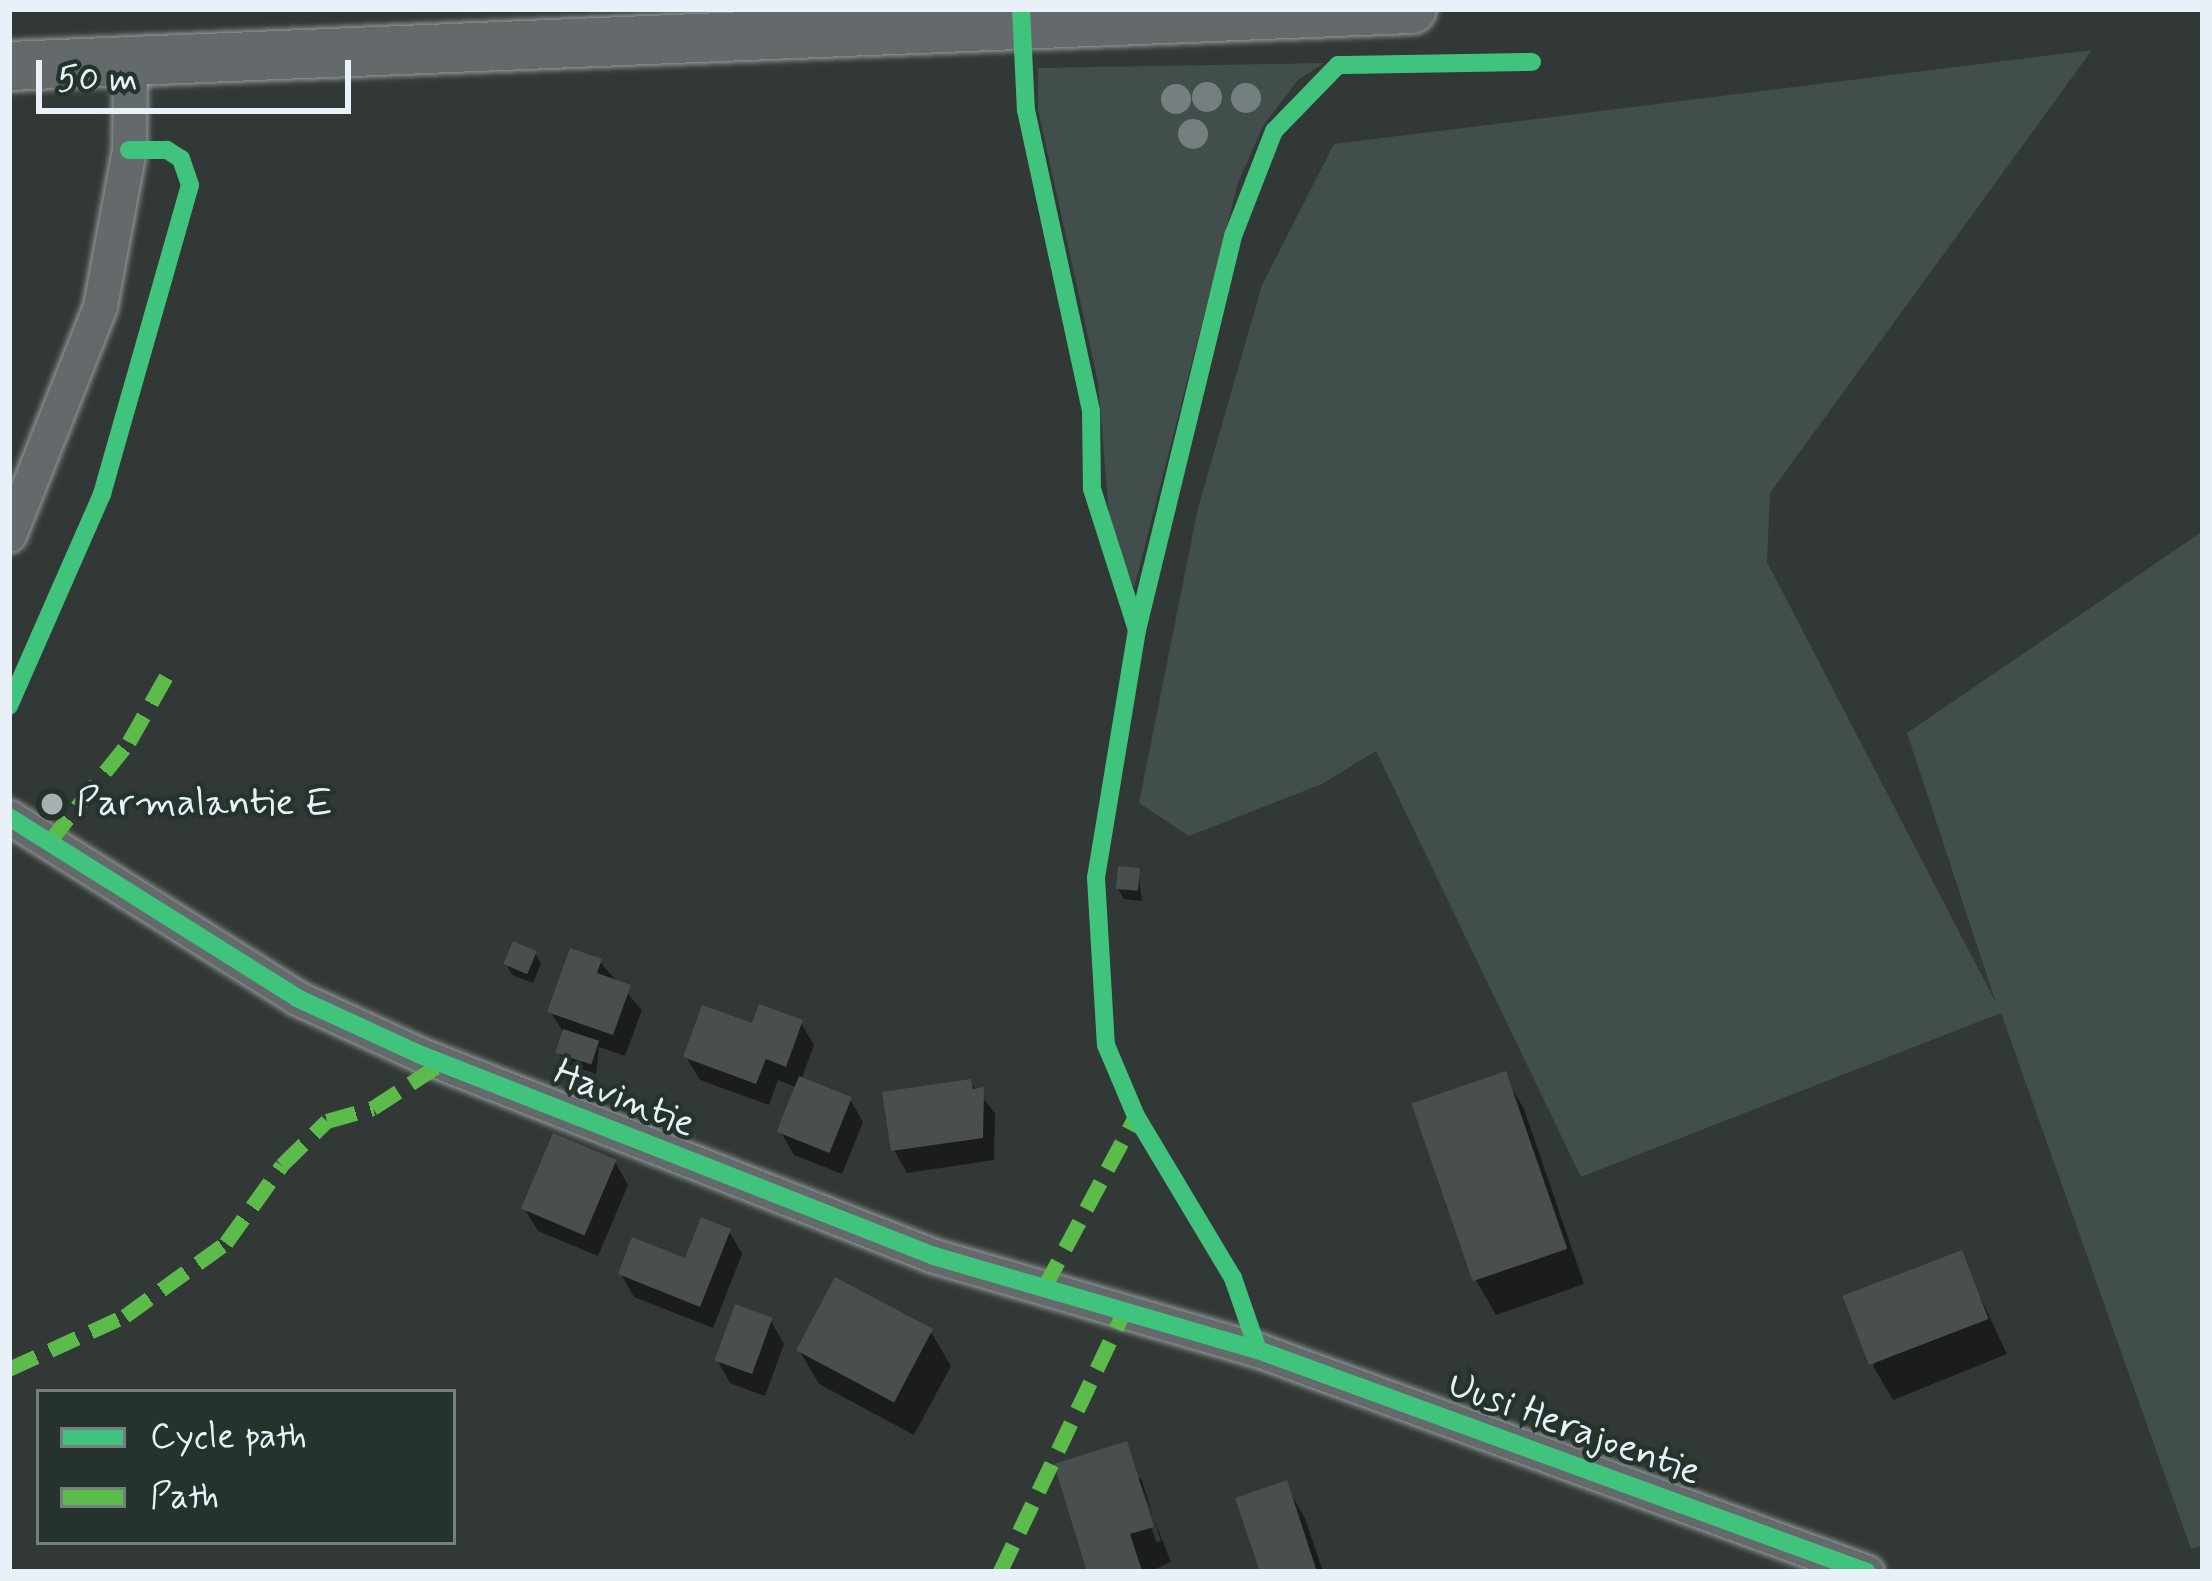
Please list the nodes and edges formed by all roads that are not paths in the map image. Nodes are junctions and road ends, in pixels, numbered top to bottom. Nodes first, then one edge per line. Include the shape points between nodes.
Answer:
1 (1412, 9) edge
2 (1257, 13) edge
3 (130, 64) junction
4 (9, 66) edge
5 (9, 535) edge
6 (9, 817) edge
7 (1258, 1350) joint
8 (1867, 1572) edge

1 - 2 main road
2 - 3 main road
3 - 4 main road
3 - 5 street via 129,150 100,306
6 - 7 street, Havintie via 297,998 421,1055 934,1256
7 - 8 street, Uusi Herajoentie

